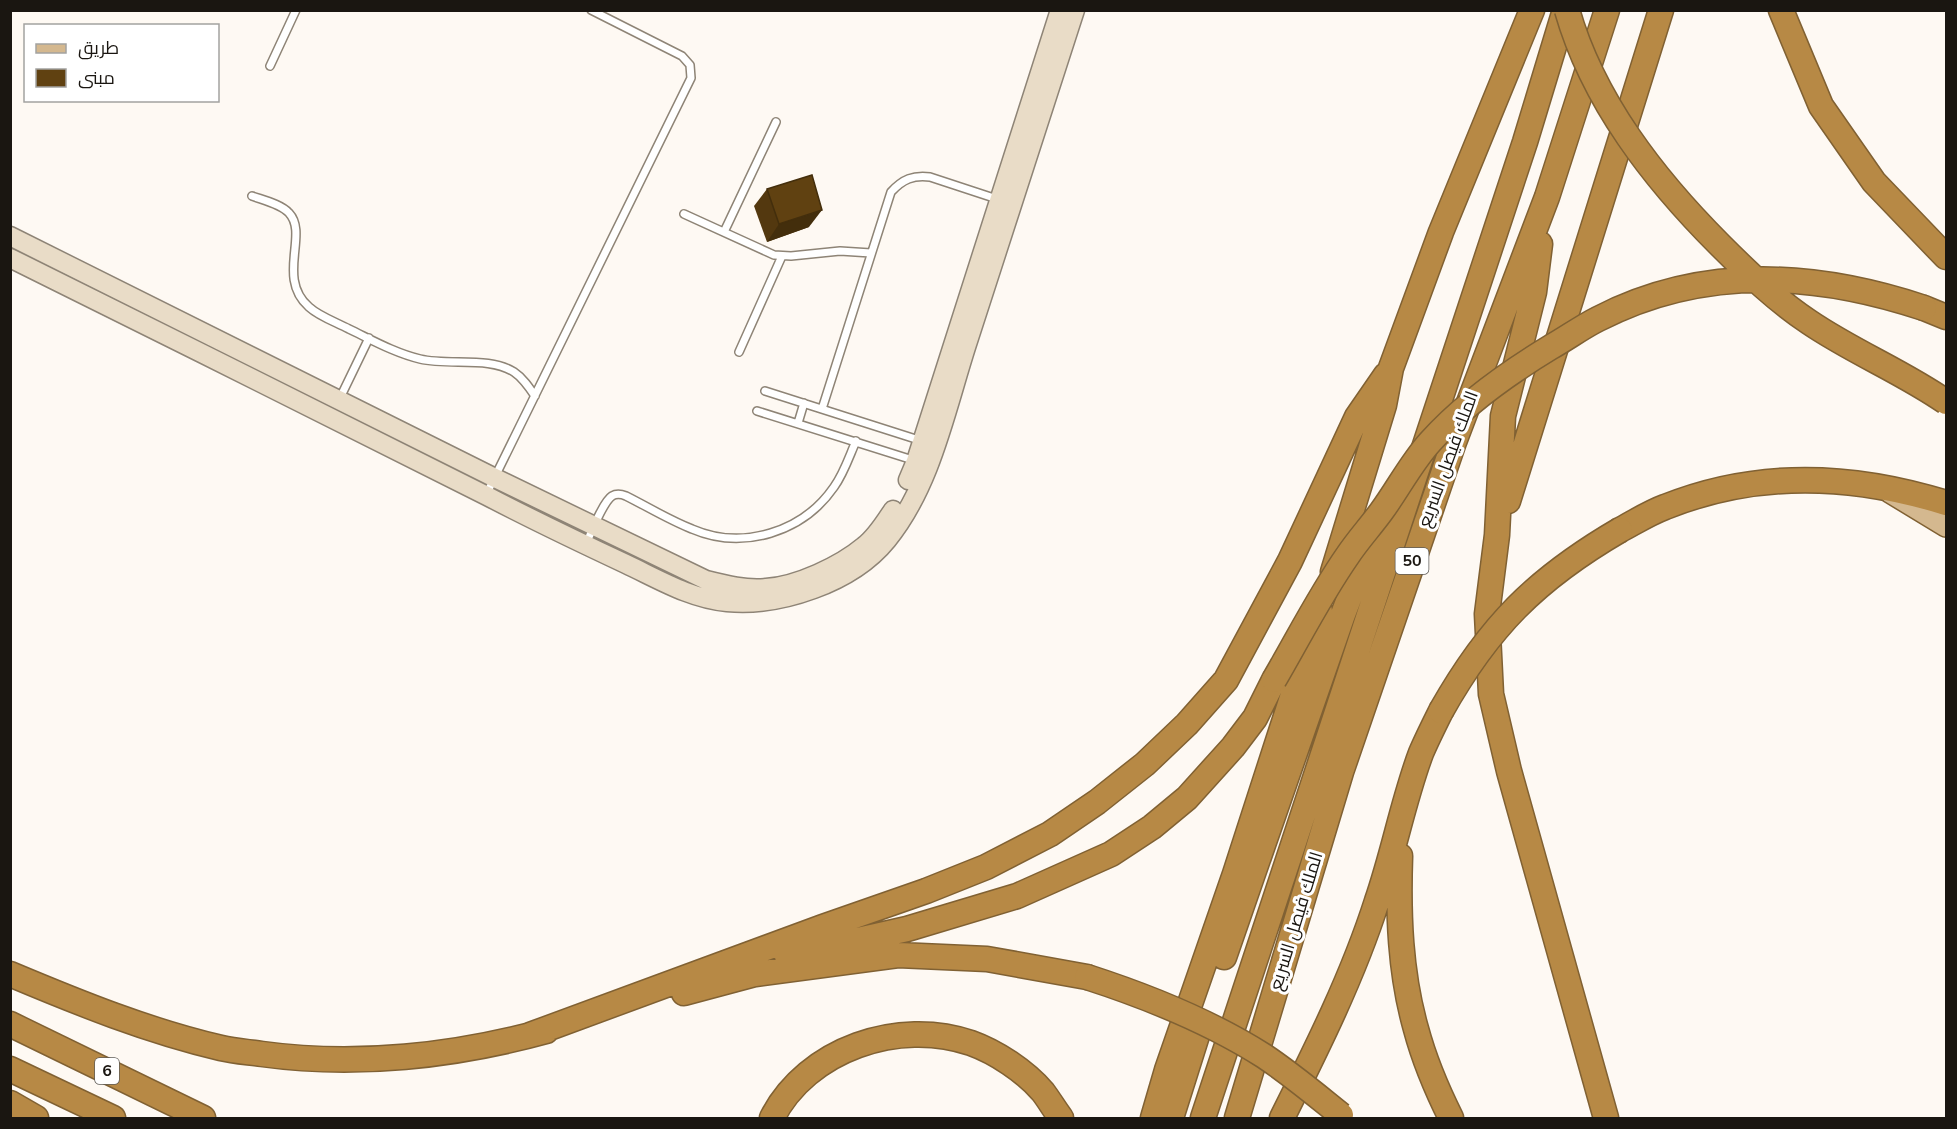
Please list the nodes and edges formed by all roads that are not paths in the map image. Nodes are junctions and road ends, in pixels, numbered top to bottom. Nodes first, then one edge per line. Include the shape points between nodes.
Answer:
1 (296, 10) edge
2 (591, 10) edge
3 (1532, 10) edge
4 (1566, 10) edge
5 (1607, 10) edge
6 (1661, 10) edge
7 (1780, 10) edge
8 (1069, 11) edge
9 (270, 66) dead end
10 (776, 122) dead end
11 (252, 196) dead end
12 (1547, 197) junction
13 (1006, 202) junction
14 (684, 214) dead end
15 (724, 232) junction
16 (10, 236) edge
17 (871, 253) junction
18 (782, 256) junction
19 (1947, 257) edge
20 (10, 258) edge
21 (1947, 317) edge
22 (369, 338) junction
23 (739, 352) dead end
24 (1390, 368) junction
25 (765, 391) dead end
26 (535, 396) junction
27 (338, 400) junction
28 (1947, 402) edge
29 (804, 403) junction
30 (822, 409) junction
31 (757, 411) dead end
32 (798, 423) junction
33 (856, 441) junction
34 (922, 441) junction
35 (916, 461) junction
36 (495, 478) junction
37 (1882, 487) junction
38 (486, 496) junction
39 (1947, 503) edge
40 (1382, 511) junction
41 (1947, 526) edge
42 (594, 527) junction
43 (1497, 535) junction
44 (585, 545) junction
45 (1402, 818) junction
46 (10, 974) edge
47 (755, 974) junction
48 (10, 1024) edge
49 (530, 1035) junction
50 (10, 1069) edge
51 (10, 1103) edge
52 (1343, 1117) edge
53 (36, 1119) edge
54 (113, 1119) edge
55 (203, 1119) edge
56 (772, 1119) edge
57 (1061, 1119) edge
58 (1154, 1119) edge
59 (1171, 1119) edge
60 (1203, 1119) edge
61 (1237, 1119) edge
62 (1282, 1119) edge
63 (1451, 1119) edge
64 (1606, 1119) edge

1 - 9 lane
2 - 26 lane via 682,56 690,65 691,78
3 - 24 highway
4 - 28 highway, bridge via 1582,52 1612,110 1652,170 1688,213 1787,307
4 - 60 highway, الملك فيصل السريع / 50
5 - 12 highway, الملك فيصل السريع / 50
6 - 43 highway
7 - 19 highway via 1821,106 1875,182
8 - 13 street
10 - 15 lane
11 - 22 lane via 280,207 292,217 294,281 302,299 318,313
12 - 43 highway via 1534,292 1503,417
12 - 61 highway, الملك فيصل السريع / 50 via 1421,533 1341,772
13 - 17 lane via 930,177 908,178 891,192
13 - 34 street
13 - 44 street via 939,435 906,513 869,560 794,595 758,603 723,602 692,594
14 - 15 lane
15 - 18 lane
16 - 27 street
17 - 18 lane via 840,251
17 - 30 lane
18 - 23 lane
20 - 38 street
21 - 40 highway, bridge via 1885,295 1767,279 1730,280 1646,300 1599,319 1532,358 1458,413 1429,443
22 - 26 lane via 420,359 503,366 522,379
22 - 27 lane
24 - 49 highway via 1357,417 1290,561 1226,680 1145,764 1097,802 1050,834 986,867
24 - 58 highway via 1384,405 1350,519
25 - 29 lane
26 - 36 lane
27 - 36 street
29 - 30 lane
29 - 32 lane
30 - 34 lane
31 - 32 lane
32 - 33 lane
33 - 35 lane
33 - 42 lane via 823,502 790,526 772,533 712,536 617,494 609,498
34 - 35 street
35 - 42 street via 898,502 865,545 831,567 767,588 735,587 706,580
36 - 38 lane
36 - 42 street
37 - 39 highway
37 - 41 main road
37 - 45 highway, bridge via 1836,480 1789,479 1703,494 1663,508 1565,564 1516,606 1474,656 1440,711 1422,750
38 - 44 street
40 - 47 highway, bridge via 1347,556 1255,718 1187,798 1152,827 1111,854 1017,896 907,929 772,959
40 - 59 highway via 1195,1040
42 - 44 lane
43 - 64 highway via 1487,614 1491,694
45 - 62 highway via 1354,963
45 - 63 highway via 1402,956 1416,1029
46 - 49 highway via 146,1028 223,1049 297,1059 330,1061 438,1054
47 - 49 highway
47 - 52 highway, bridge via 898,955 987,959 1087,977 1143,996 1222,1032 1304,1084
48 - 55 highway, 6
50 - 54 highway, 6
51 - 53 highway
56 - 57 highway via 788,1095 832,1057 904,1034 954,1038 996,1055 1031,1080

